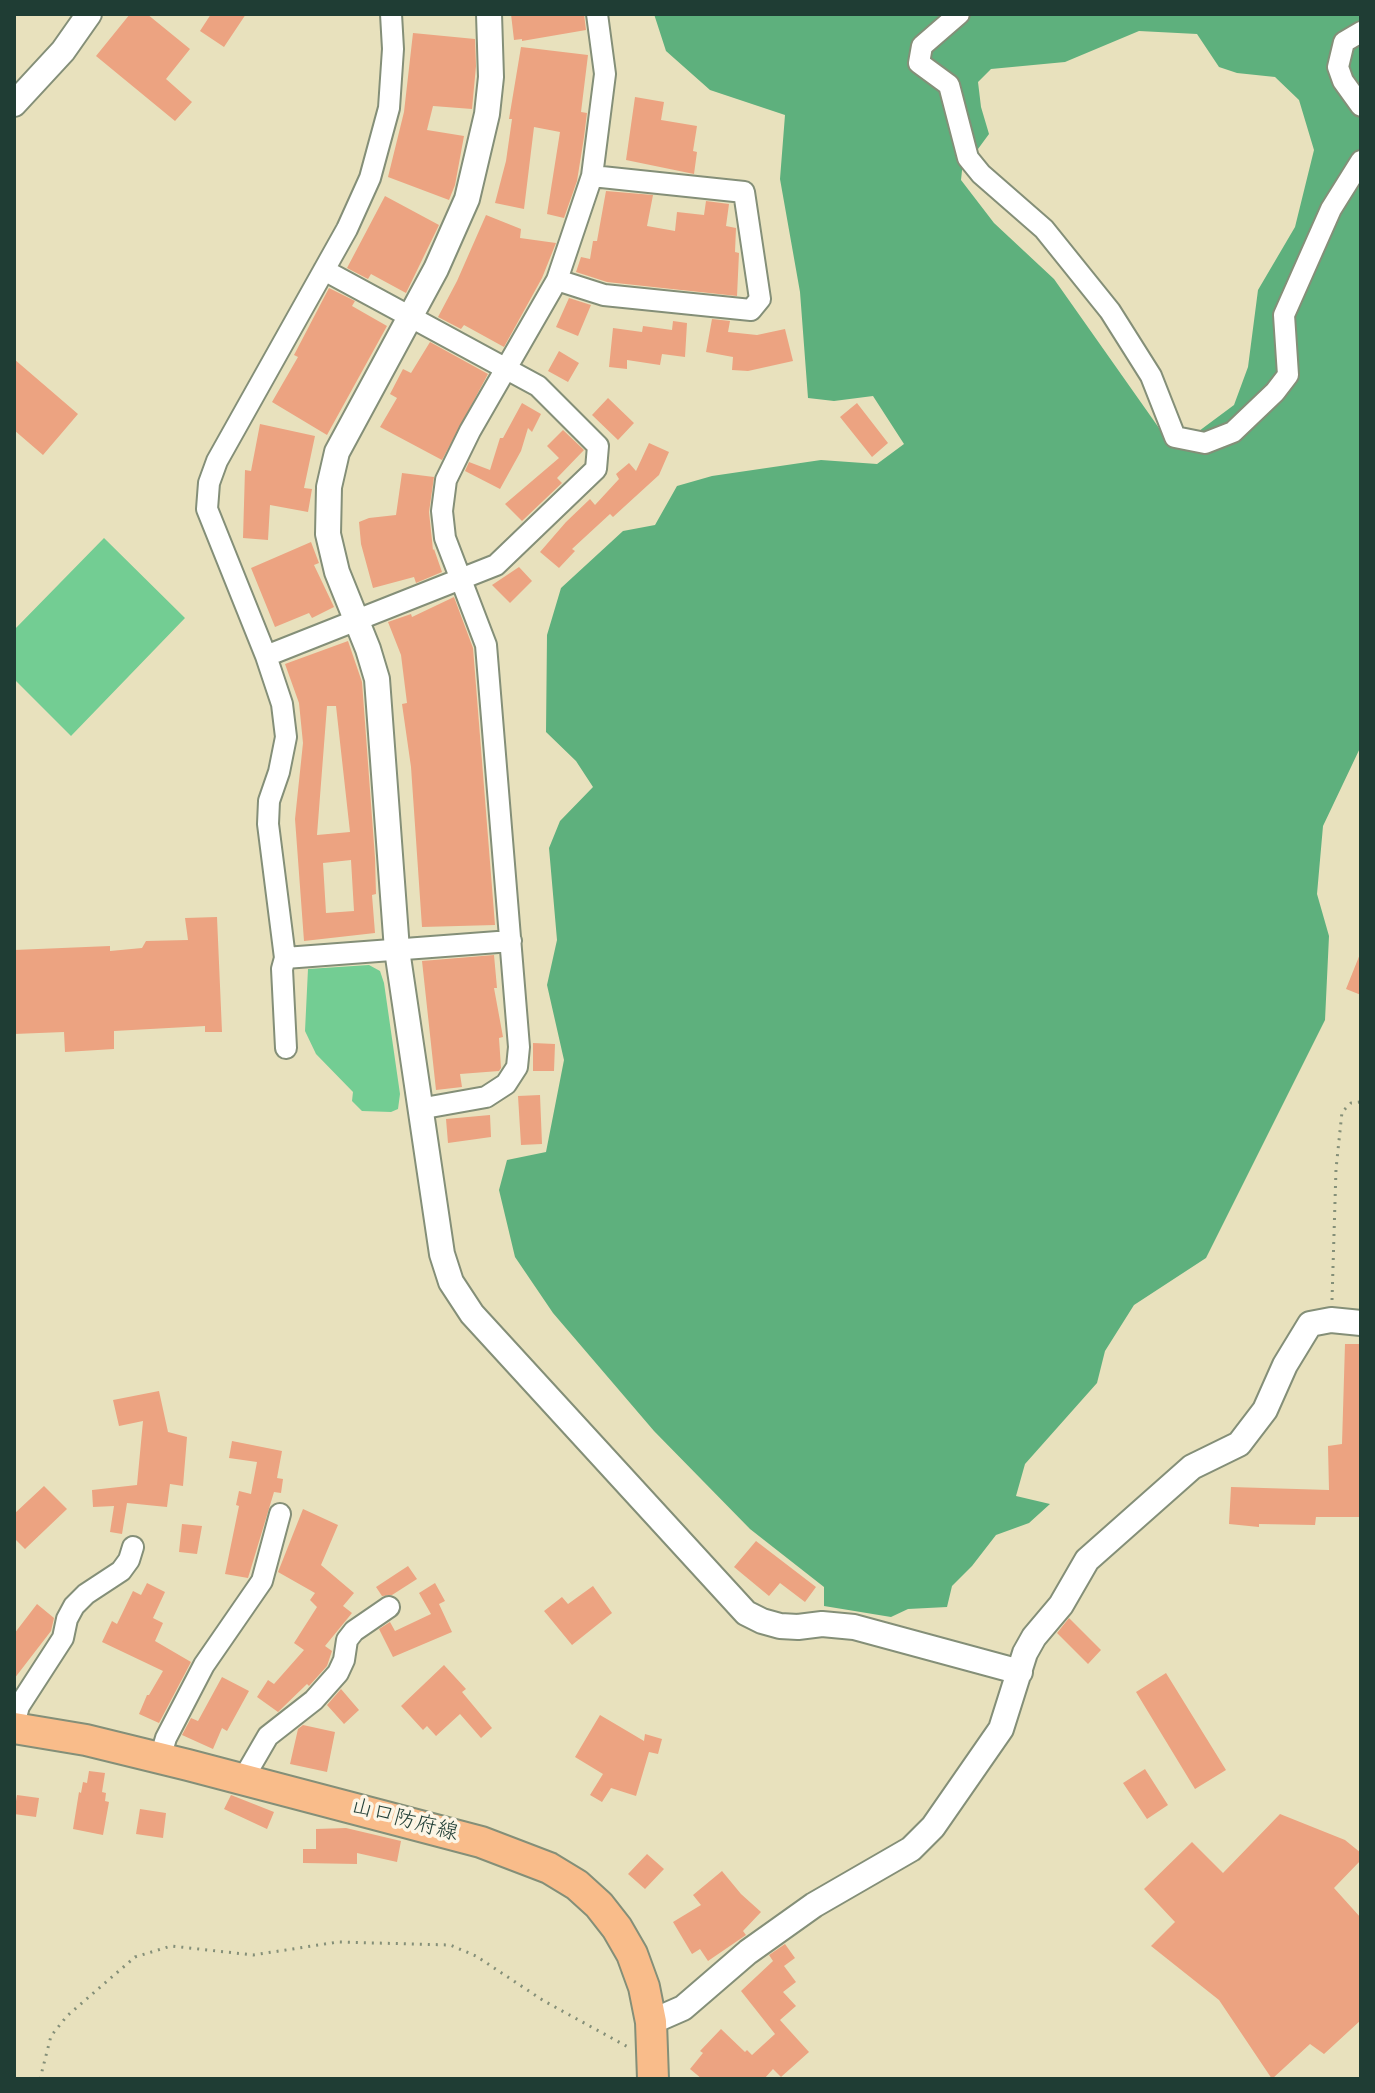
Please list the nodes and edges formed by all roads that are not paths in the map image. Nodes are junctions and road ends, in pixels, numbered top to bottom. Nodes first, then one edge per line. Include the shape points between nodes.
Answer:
1 (89, 14) edge
2 (391, 14) edge
3 (489, 14) edge
4 (597, 14) edge
5 (959, 14) edge
6 (1361, 32) edge
7 (15, 100) edge
8 (1361, 106) edge
9 (1361, 161) edge
10 (592, 176) junction
11 (324, 270) junction
12 (557, 280) junction
13 (411, 316) junction
14 (507, 369) junction
15 (460, 577) junction
16 (357, 621) junction
17 (266, 656) junction
18 (511, 941) junction
19 (397, 950) junction
20 (285, 958) junction
21 (286, 1048) dead end
22 (419, 1109) junction
23 (1361, 1323) edge
24 (280, 1514) dead end
25 (133, 1547) dead end
26 (389, 1607) dead end
27 (1020, 1672) junction
28 (14, 1726) edge
29 (160, 1758) junction
30 (243, 1779) junction
31 (652, 2034) junction
32 (653, 2079) edge

1 - 7 street via 63,51
2 - 11 street via 389,108 370,178
3 - 13 street via 491,77 478,157 467,199
4 - 10 street via 605,74
5 - 9 street via 922,46 919,63 949,85 968,158 1044,229 1110,311 1151,376 1175,437 1205,443 1233,432 1288,375 1284,315 1331,209
6 - 8 street via 1344,42 1338,67
10 - 12 street
10 - 12 street via 744,192 760,299 751,310 604,295
11 - 13 street
11 - 17 street via 209,483 207,509
12 - 14 street
13 - 14 street
13 - 16 street via 337,452 329,487 328,534
14 - 15 street via 446,480 445,538
14 - 15 street via 538,386 598,446 596,469 496,565
15 - 16 street
15 - 18 street via 486,645
16 - 17 street
16 - 19 street via 377,679
17 - 20 street via 282,704 286,737 268,824
18 - 19 street
18 - 22 street via 517,1067 506,1084 486,1097
19 - 20 street
19 - 22 street
20 - 21 street
22 - 27 street via 451,1282 472,1314 746,1613 780,1626 854,1627
23 - 27 street via 1310,1324 1265,1410 1239,1444 1192,1467 1087,1560 1061,1605 1034,1637
24 - 29 street via 262,1581 204,1665
25 - 28 street via 121,1571 74,1606 63,1638 19,1706
26 - 30 street via 354,1631 338,1673 314,1700 268,1736
27 - 31 street via 1001,1729 942,1815 911,1849 814,1905 748,1952
28 - 29 main road, 山口防府線
29 - 30 main road, 山口防府線
30 - 31 main road, 山口防府線 via 481,1842 549,1868 577,1885 599,1905 632,1954
31 - 32 main road, 山口防府線

